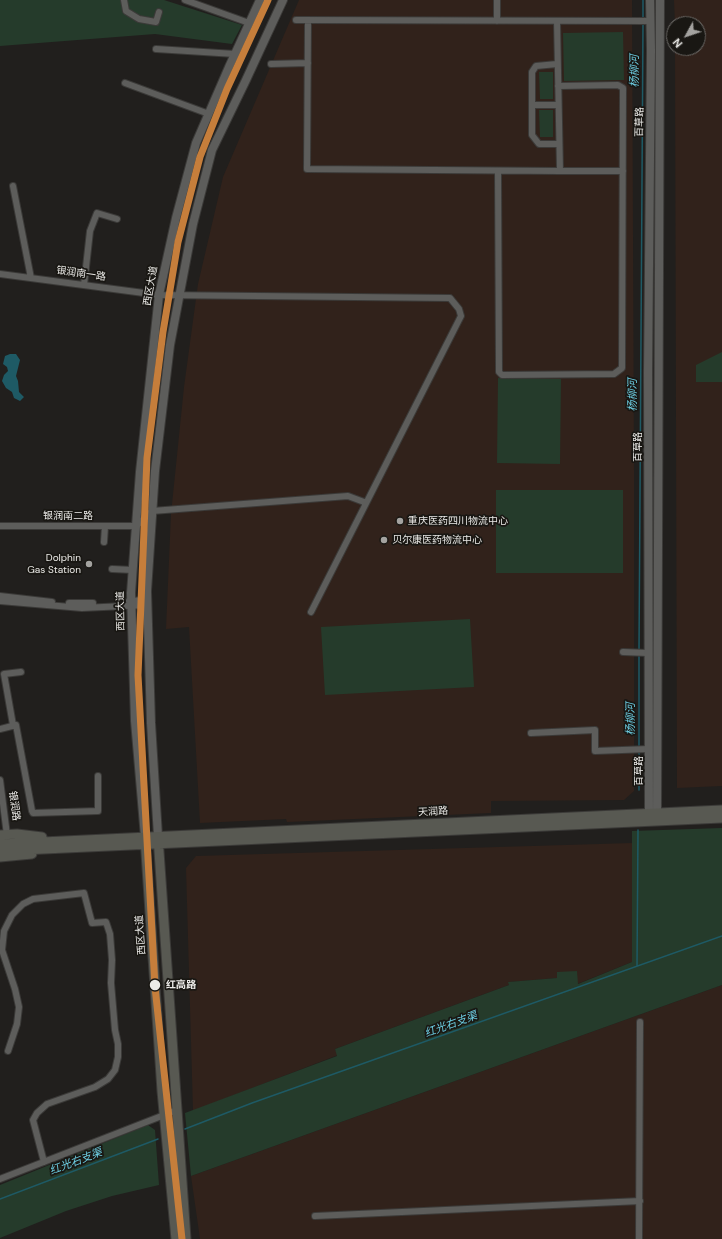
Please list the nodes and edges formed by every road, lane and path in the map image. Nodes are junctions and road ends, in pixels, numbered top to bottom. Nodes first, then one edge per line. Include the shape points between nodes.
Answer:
1 (124, 0) edge
2 (184, 0) edge
3 (260, 0) edge
4 (283, 0) edge
5 (497, 0) edge
6 (650, 0) edge
7 (660, 0) edge
8 (159, 12) dead end
9 (296, 20) dead end
10 (308, 20) junction
11 (497, 21) junction
12 (557, 21) junction
13 (645, 21) junction
14 (250, 23) junction
15 (156, 49) dead end
16 (235, 54) junction
17 (308, 63) junction
18 (271, 64) dead end
19 (558, 64) junction
20 (125, 83) dead end
21 (558, 86) junction
22 (532, 105) junction
23 (558, 105) junction
24 (209, 114) junction
25 (559, 144) junction
26 (498, 171) junction
27 (560, 171) junction
28 (623, 171) junction
29 (13, 186) dead end
30 (117, 219) dead end
31 (0, 274) edge
32 (31, 278) junction
33 (84, 285) junction
34 (159, 295) junction
35 (179, 296) junction
36 (365, 504) junction
37 (152, 511) junction
38 (0, 526) edge
39 (105, 526) junction
40 (136, 526) junction
41 (104, 542) dead end
42 (112, 569) dead end
43 (133, 570) junction
44 (0, 596) edge
45 (0, 600) edge
46 (147, 602) junction
47 (132, 603) junction
48 (311, 612) dead end
49 (622, 652) dead end
50 (642, 653) junction
51 (21, 672) dead end
52 (13, 725) junction
53 (0, 729) edge
54 (531, 733) dead end
55 (642, 749) junction
56 (98, 776) dead end
57 (0, 780) edge
58 (722, 810) edge
59 (653, 817) junction
60 (722, 818) edge
61 (4, 835) edge
62 (159, 840) junction
63 (146, 841) junction
64 (0, 844) edge
65 (71, 844) junction
66 (0, 851) edge
67 (0, 857) edge
68 (640, 1022) dead end
69 (8, 1052) dead end
70 (177, 1110) junction
71 (165, 1114) junction
72 (44, 1162) junction
73 (0, 1179) edge
74 (640, 1201) junction
75 (315, 1216) dead end
76 (176, 1239) edge
77 (186, 1239) edge
78 (639, 1239) edge

1 - 8 street via 126,11 139,19 156,22
2 - 14 street
3 - 14 main road, 西区大道
4 - 35 main road via 212,150 193,224
5 - 11 street
6 - 13 main road, 百草路
7 - 59 main road, 百草路 via 658,510
9 - 10 street
10 - 11 street
10 - 17 street
11 - 12 street
12 - 13 street
12 - 19 street
13 - 50 main road, 百草路 via 648,372
14 - 16 main road, 西区大道
15 - 16 street
16 - 24 main road, 西区大道
17 - 18 street
17 - 26 street via 307,169
19 - 21 street
19 - 22 street via 536,66 532,72
20 - 24 street
21 - 23 street
21 - 28 street via 618,85 623,88
22 - 23 street
22 - 25 street via 532,135 539,144
23 - 25 street
24 - 34 main road, 西区大道 via 196,143
25 - 27 street
26 - 27 street
26 - 28 street via 498,372 502,375 614,374 622,368
27 - 28 street
29 - 32 street
30 - 33 street via 97,213 90,230
31 - 32 street, 银润南一路
32 - 33 street, 银润南一路
33 - 34 street, 银润南一路
34 - 35 street, 银润南一路
34 - 40 main road, 西区大道
35 - 36 street, 银润南一路 via 450,298 461,316
35 - 37 main road via 170,345
36 - 37 street via 348,496
36 - 48 street
37 - 40 street
37 - 46 main road
38 - 39 street, 银润南二路
39 - 40 street, 银润南二路
39 - 41 street
40 - 43 main road, 西区大道
42 - 43 street
43 - 47 main road, 西区大道
44 - 47 street via 63,603
45 - 47 street via 82,608
46 - 47 street
46 - 62 main road via 151,723
47 - 63 main road, 西区大道 via 135,721
49 - 50 street
50 - 55 main road, 百草路
51 - 52 street via 4,674
52 - 53 street
52 - 56 street via 16,725 33,813 98,811
54 - 55 street via 595,730 595,751
55 - 59 main road, 百草路
57 - 61 street, 银润路
58 - 59 main road, 天润路
59 - 60 main road, 天润路
59 - 62 main road, 天润路
61 - 65 main road via 16,834
62 - 63 main road
62 - 70 main road
63 - 65 main road
63 - 71 main road, 西区大道
64 - 65 main road
65 - 66 main road
65 - 67 main road via 18,856
68 - 74 street
69 - 72 street via 17,1024 19,1007 16,989 2,950 4,931 12,915 23,904 33,899 84,893 92,923 106,922 110,934 118,1057 115,1070 108,1079 88,1090 47,1104 37,1113 33,1120
70 - 71 street
70 - 77 main road
71 - 72 street
71 - 76 main road, 西区大道
72 - 73 street
74 - 75 street
74 - 78 street

